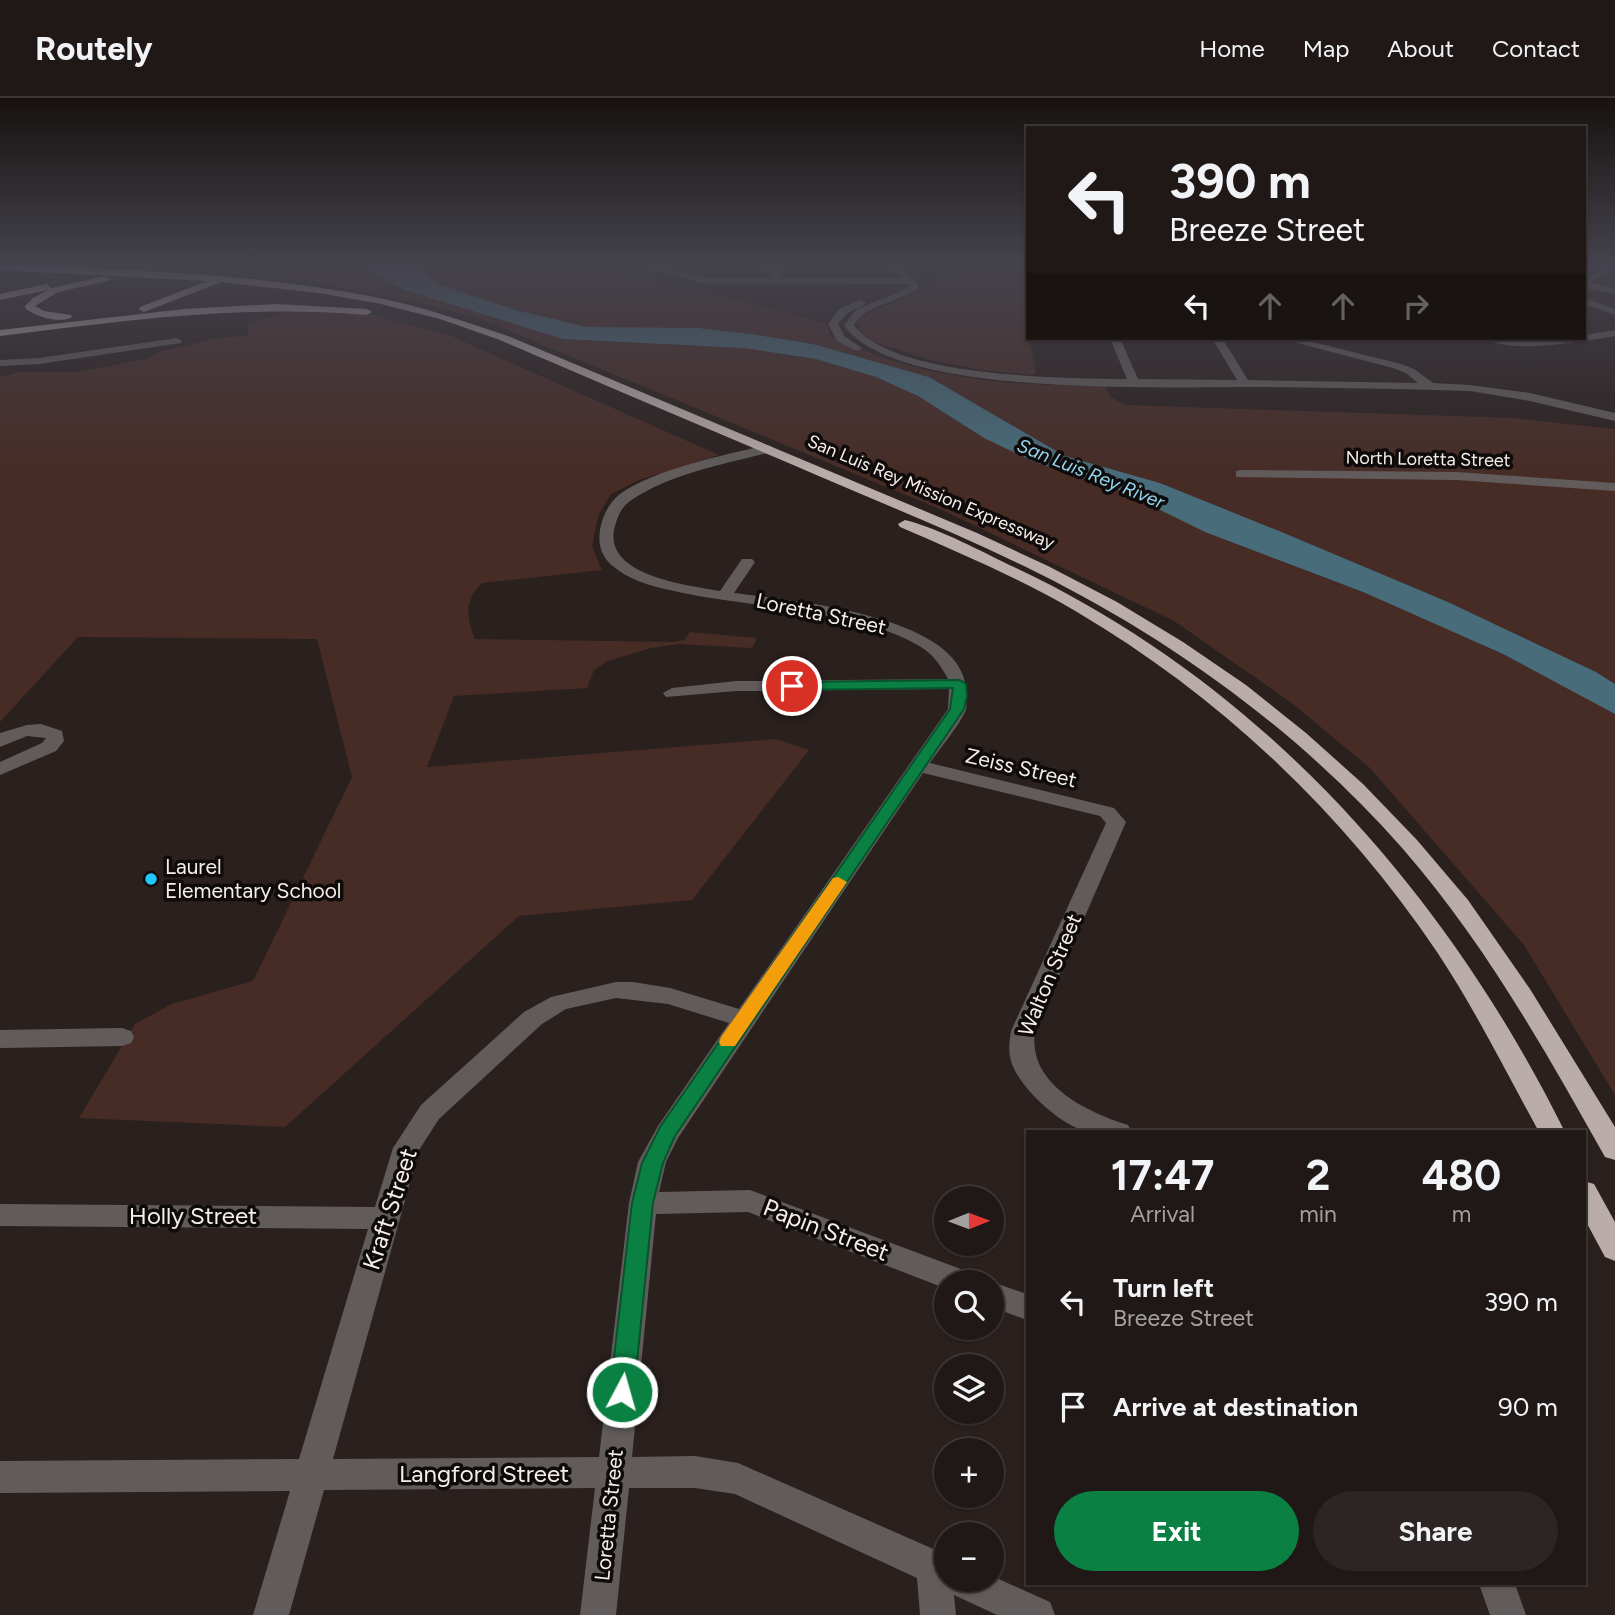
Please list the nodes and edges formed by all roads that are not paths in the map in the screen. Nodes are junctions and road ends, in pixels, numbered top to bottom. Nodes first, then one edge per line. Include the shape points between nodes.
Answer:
1 (460, 333) edge
2 (461, 333) edge
3 (490, 333) edge
4 (836, 333) edge
5 (1615, 333) edge
6 (465, 334) junction
7 (1586, 337) edge
8 (1116, 340) edge
9 (1218, 340) edge
10 (1292, 340) edge
11 (1504, 340) edge
12 (1563, 340) edge
13 (177, 341) dead end
14 (0, 363) edge
15 (1134, 382) junction
16 (1245, 384) junction
17 (1429, 386) junction
18 (645, 412) dead end
19 (1615, 417) edge
20 (719, 444) dead end
21 (766, 449) junction
22 (744, 455) junction
23 (1241, 474) dead end
24 (1615, 487) edge
25 (747, 562) dead end
26 (725, 594) junction
27 (960, 684) junction
28 (672, 693) dead end
29 (0, 741) edge
30 (918, 766) junction
31 (0, 769) edge
32 (1113, 816) joint
33 (744, 1019) junction
34 (122, 1037) dead end
35 (0, 1040) edge
36 (1113, 1130) edge
37 (1551, 1130) edge
38 (1615, 1150) edge
39 (1586, 1196) edge
40 (643, 1203) junction
41 (0, 1215) edge
42 (386, 1218) junction
43 (1615, 1249) edge
44 (934, 1272) edge
45 (1004, 1298) edge
46 (1026, 1307) edge
47 (613, 1473) junction
48 (312, 1476) junction
49 (0, 1477) edge
50 (934, 1568) edge
51 (1497, 1585) edge
52 (944, 1592) edge
53 (987, 1592) edge
54 (271, 1615) edge
55 (598, 1615) edge
56 (939, 1615) edge
57 (1037, 1615) edge
58 (1508, 1615) edge

1 - 6 highway
2 - 6 highway
3 - 21 highway, San Luis Rey Mission Expressway
4 - 15 street via 858,349 969,378 1018,383
5 - 7 street
6 - 18 highway
8 - 15 street
9 - 16 street
10 - 17 street via 1397,366
11 - 12 street via 1534,344
13 - 14 street
15 - 16 street
16 - 17 street
17 - 19 street via 1493,390
20 - 22 highway, San Luis Rey Mission Expressway
21 - 22 street, Loretta Street
21 - 38 highway, San Luis Rey Mission Expressway via 1032,562 1099,597 1207,664 1292,729 1400,834 1460,904 1511,976
22 - 26 street, Loretta Street via 654,482 630,494 615,507 606,540 612,559 642,577
22 - 37 highway, San Luis Rey Mission Expressway via 1035,583 1128,636 1238,717 1350,825 1433,929 1473,990
23 - 24 street, North Loretta Street via 1497,477
25 - 26 street
26 - 27 street, Loretta Street via 897,629 941,654
27 - 28 street via 736,686
27 - 30 street, Loretta Street via 957,709
29 - 31 street via 32,729 55,735 49,747
30 - 32 street, Zeiss Street
30 - 33 street, Loretta Street
32 - 36 street, Walton Street via 1116,822 1023,1031 1020,1049 1027,1071 1039,1087 1080,1118
33 - 40 street, Loretta Street via 667,1133 652,1163
33 - 42 street, Kraft Street via 670,996 633,990 559,1003 533,1018 430,1112 406,1148
34 - 35 street
39 - 43 highway
40 - 44 street, Papin Street via 750,1201
40 - 47 street, Loretta Street
41 - 42 street, Holly Street
42 - 48 street, Kraft Street
45 - 46 street
47 - 48 street, Langford Street
47 - 50 street, Langford Street via 695,1472 738,1479
47 - 55 street, Loretta Street
48 - 49 street, Langford Street
48 - 54 street, Kraft Street
51 - 58 street
52 - 56 street
53 - 57 street, Langford Street

